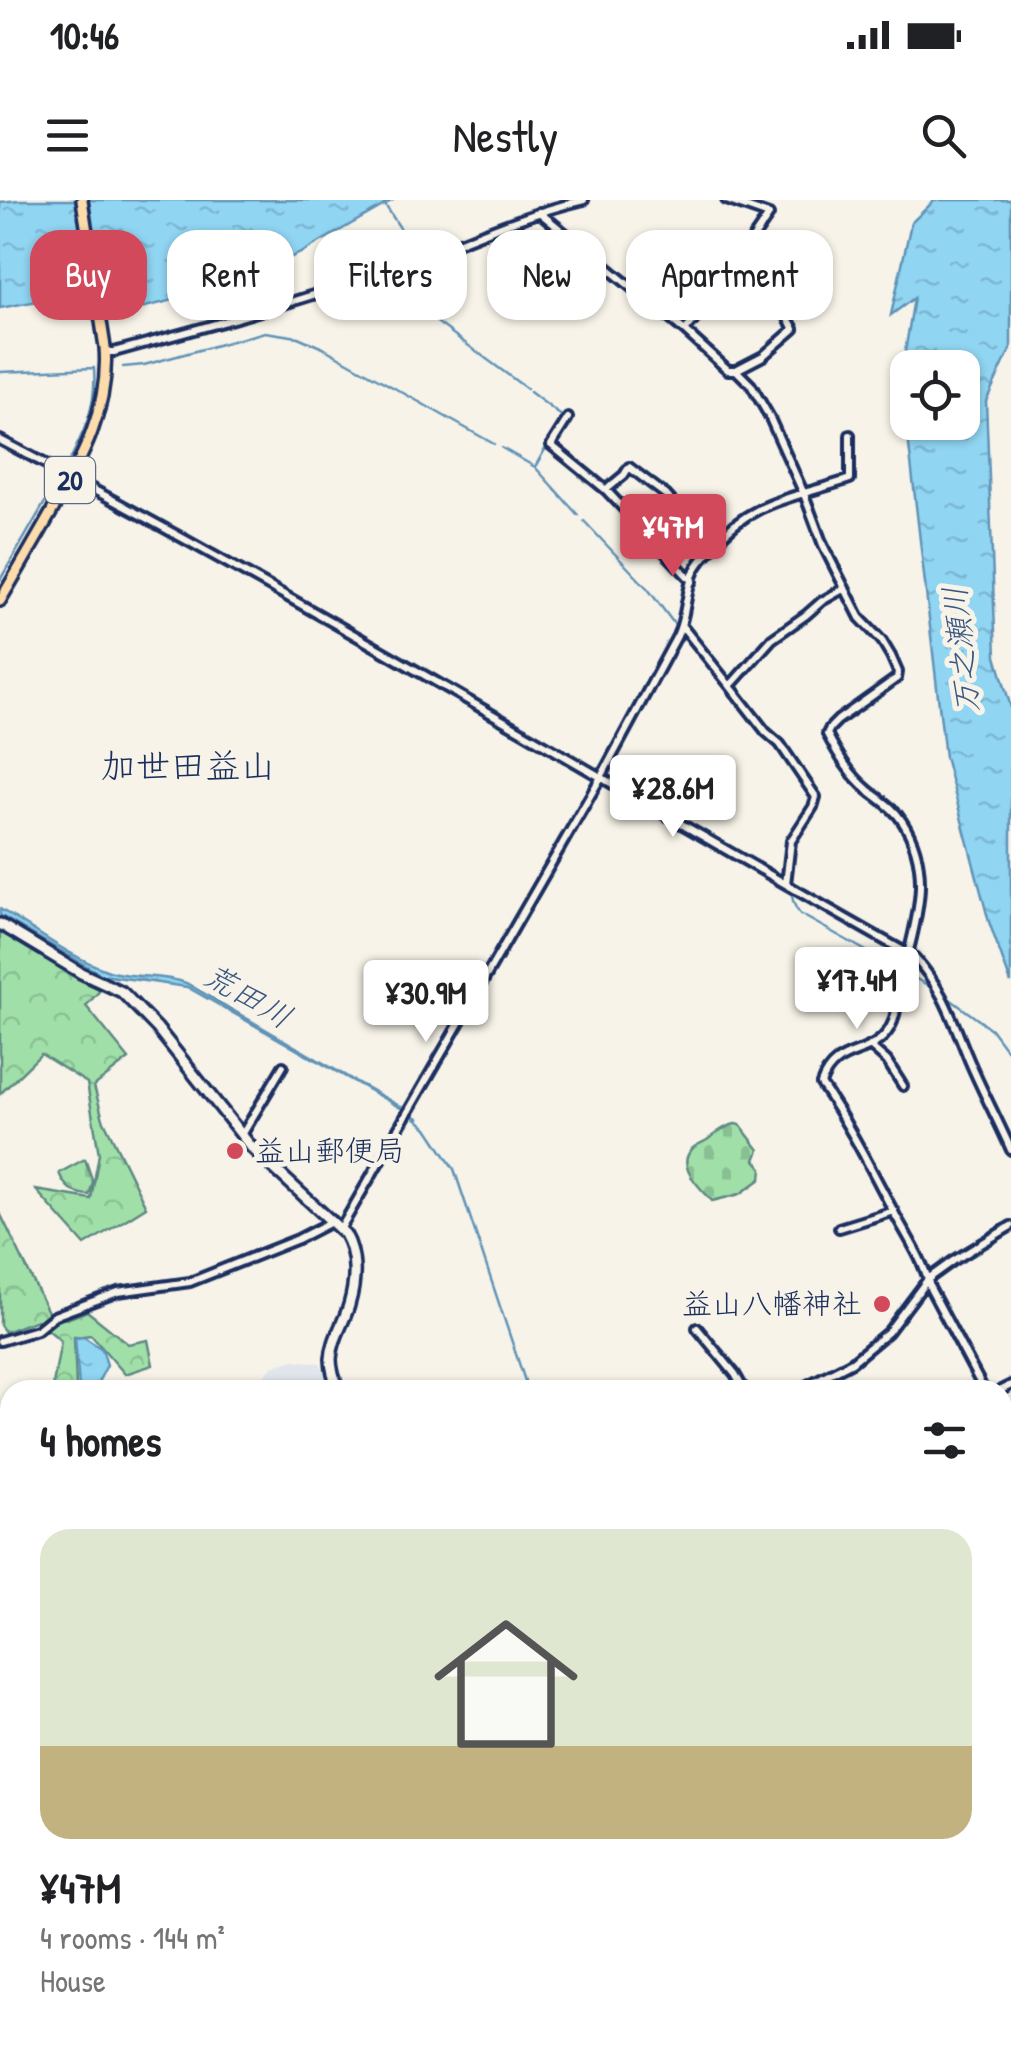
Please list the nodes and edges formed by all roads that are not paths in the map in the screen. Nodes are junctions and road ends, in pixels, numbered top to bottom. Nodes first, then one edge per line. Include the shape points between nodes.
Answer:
1 (82, 200) edge
2 (584, 200) edge
3 (726, 200) edge
4 (539, 212) junction
5 (758, 230) edge
6 (695, 320) edge
7 (789, 320) edge
8 (686, 331) junction
9 (105, 349) junction
10 (736, 370) junction
11 (568, 418) dead end
12 (850, 436) dead end
13 (0, 440) edge
14 (70, 479) junction
15 (606, 490) junction
16 (804, 494) junction
17 (713, 548) junction
18 (692, 581) junction
19 (846, 588) junction
20 (0, 601) edge
21 (682, 626) junction
22 (730, 686) junction
23 (601, 777) junction
24 (786, 884) junction
25 (0, 924) edge
26 (908, 954) junction
27 (870, 1046) junction
28 (283, 1066) dead end
29 (904, 1086) dead end
30 (241, 1136) junction
31 (1011, 1150) edge
32 (894, 1211) junction
33 (337, 1224) junction
34 (1011, 1226) edge
35 (839, 1228) dead end
36 (928, 1279) junction
37 (697, 1328) dead end
38 (0, 1341) edge
39 (334, 1380) edge
40 (738, 1380) edge
41 (817, 1380) edge
42 (979, 1380) edge

1 - 9 main road, 20
2 - 4 street
3 - 5 street via 769,215
4 - 8 street
4 - 9 street via 311,296 114,352
6 - 8 street
7 - 10 street via 794,329
8 - 10 street
9 - 14 main road, 20 via 99,417
10 - 16 street via 763,405
11 - 15 street via 551,445
12 - 16 street via 850,479
13 - 14 street
14 - 20 main road, 20
14 - 23 street
15 - 17 street via 629,467 666,495
15 - 18 street
16 - 17 street via 744,516
16 - 19 street
17 - 18 street
18 - 21 street
19 - 22 street via 772,639
19 - 26 street via 898,672 827,734 866,788 899,816 915,847 922,890
21 - 22 street
21 - 23 street
22 - 24 street via 816,797 791,841
23 - 24 street
23 - 33 street
24 - 26 street
25 - 30 street via 122,992
26 - 27 street via 892,1024
26 - 31 street via 944,998
27 - 29 street
27 - 32 street via 829,1066 821,1084
28 - 30 street
30 - 33 street
32 - 35 street
32 - 36 street
33 - 38 street via 190,1282 118,1292
33 - 39 street via 351,1244 354,1271 331,1355
34 - 36 street
36 - 41 street via 888,1332
36 - 42 street
37 - 40 street

